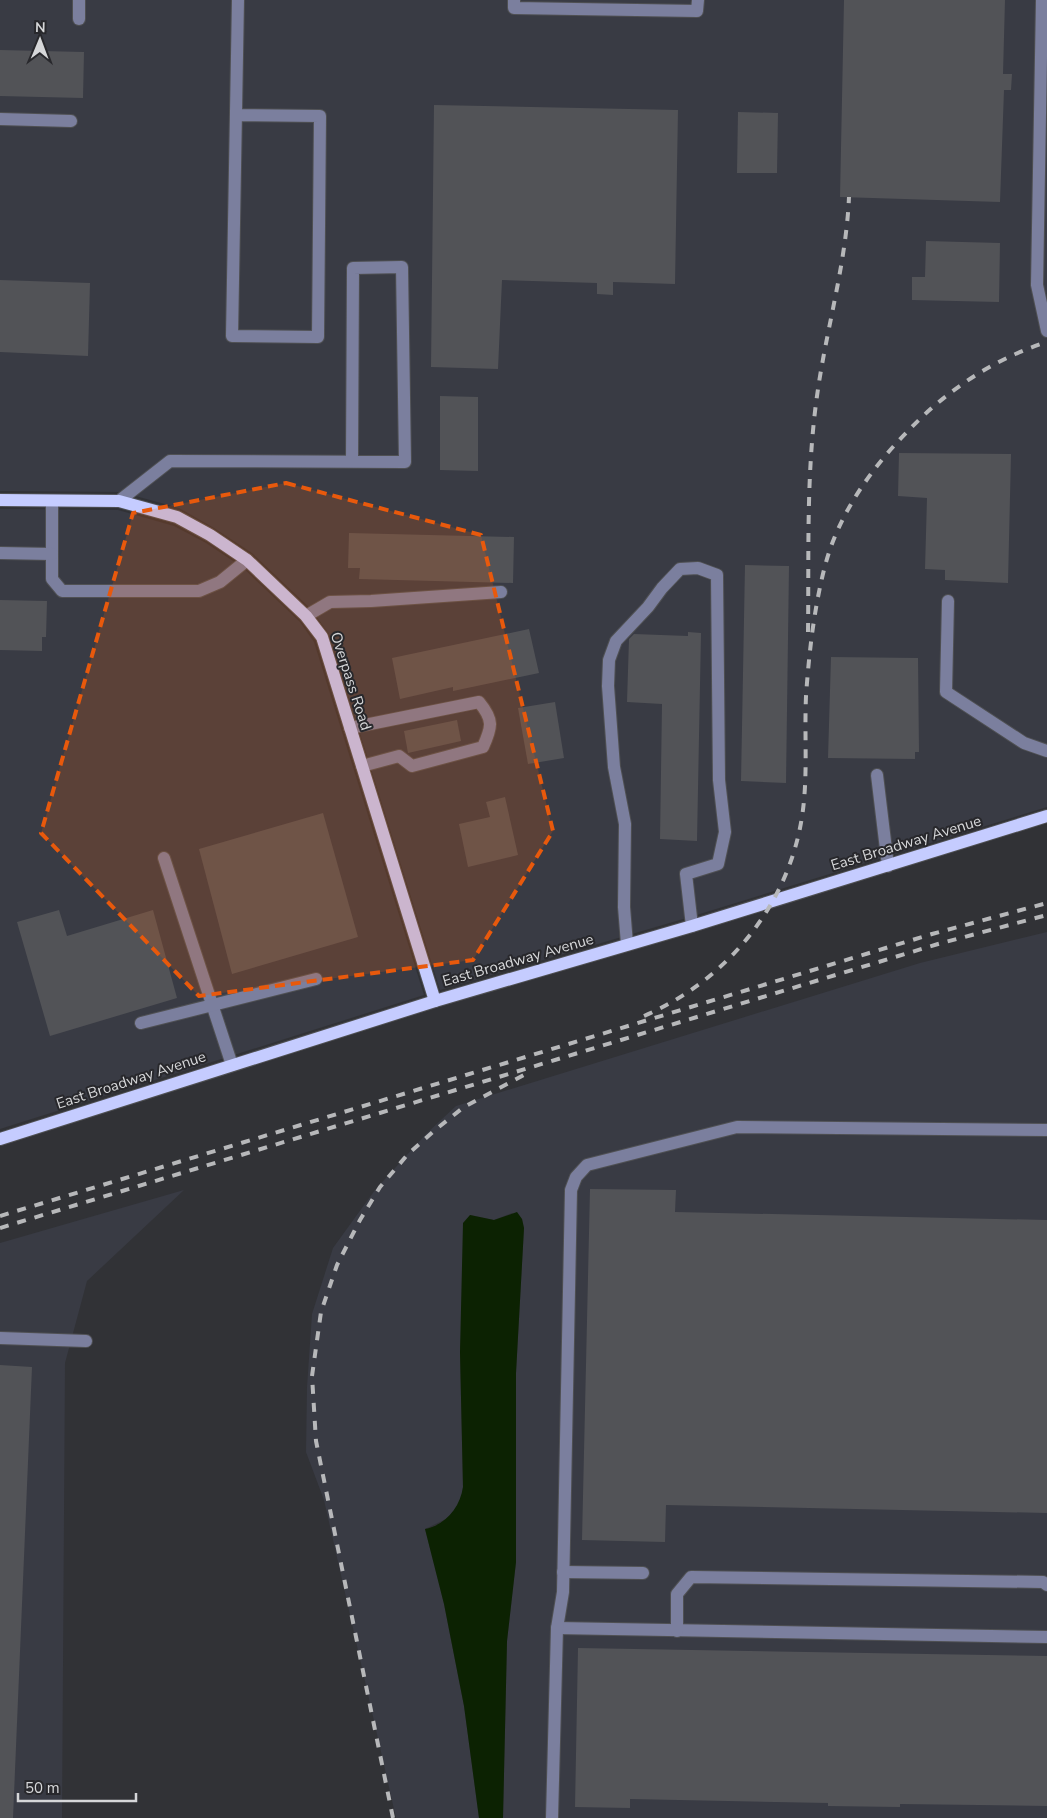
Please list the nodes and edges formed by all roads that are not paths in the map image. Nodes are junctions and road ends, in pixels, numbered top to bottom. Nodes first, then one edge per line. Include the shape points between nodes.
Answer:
1 (79, 0) edge
2 (238, 0) edge
3 (514, 0) edge
4 (698, 0) edge
5 (1042, 0) edge
6 (78, 18) dead end
7 (236, 115) junction
8 (0, 119) edge
9 (71, 121) dead end
10 (1045, 313) edge
11 (1047, 331) edge
12 (352, 461) junction
13 (0, 500) edge
14 (52, 500) junction
15 (119, 501) junction
16 (0, 553) edge
17 (52, 554) junction
18 (246, 560) junction
19 (500, 592) dead end
20 (948, 601) dead end
21 (306, 616) junction
22 (350, 728) junction
23 (1047, 751) edge
24 (362, 766) junction
25 (877, 775) dead end
26 (1047, 816) edge
27 (164, 858) dead end
28 (888, 866) junction
29 (692, 926) junction
30 (627, 944) junction
31 (316, 979) dead end
32 (435, 1001) junction
33 (213, 1006) junction
34 (141, 1023) dead end
35 (232, 1065) junction
36 (1047, 1130) edge
37 (0, 1139) edge
38 (0, 1338) edge
39 (86, 1341) dead end
40 (563, 1572) junction
41 (643, 1573) dead end
42 (1047, 1585) edge
43 (557, 1628) junction
44 (676, 1630) junction
45 (1047, 1637) edge
46 (552, 1818) edge

1 - 6 lane
2 - 7 lane
3 - 4 lane via 514,8 697,11
5 - 10 lane via 1037,285
7 - 7 lane via 232,336 318,337 320,116
8 - 9 lane
10 - 11 lane
12 - 12 lane via 405,462 402,267 353,268
12 - 15 lane via 170,461
13 - 14 main road, Overpass Road
14 - 15 main road, Overpass Road
14 - 17 lane
15 - 18 main road, Overpass Road via 177,517
16 - 17 lane
17 - 18 lane via 52,579 62,591 199,591 220,582
18 - 21 main road, Overpass Road
19 - 21 lane via 330,602
20 - 23 lane via 946,692 1024,744
21 - 22 main road, Overpass Road via 322,637
22 - 24 main road, Overpass Road
22 - 24 lane via 479,702 487,712 491,730 483,747 412,766 399,756
24 - 32 main road, Overpass Road
25 - 28 lane
26 - 28 main road, East Broadway Avenue
27 - 33 lane
28 - 29 main road, East Broadway Avenue
29 - 30 main road, East Broadway Avenue
29 - 30 lane via 686,874 718,864 725,832 719,780 717,575 698,568 680,569 616,640 609,660 614,767 625,824
30 - 32 main road, East Broadway Avenue
31 - 33 lane
32 - 35 main road, East Broadway Avenue
33 - 34 lane
33 - 35 lane
35 - 37 main road, East Broadway Avenue
36 - 40 lane via 737,1127 587,1165 576,1177 571,1190
38 - 39 lane
40 - 41 lane
40 - 43 lane
42 - 44 lane via 1043,1582 691,1577 677,1594
43 - 44 lane
43 - 46 lane
44 - 45 lane

